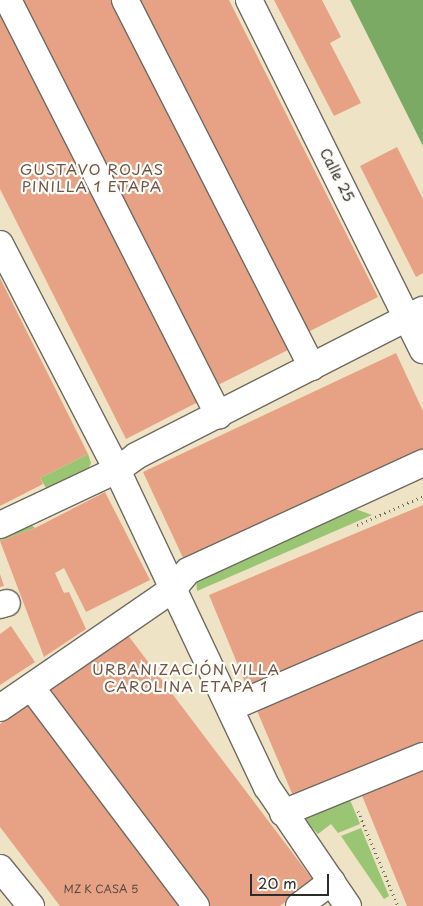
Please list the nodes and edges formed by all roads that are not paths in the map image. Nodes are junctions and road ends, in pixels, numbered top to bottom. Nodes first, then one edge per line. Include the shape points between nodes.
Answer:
1 (8, 0) edge
2 (125, 0) edge
3 (249, 0) edge
4 (0, 244) edge
5 (416, 313) edge
6 (423, 350) edge
7 (312, 367) junction
8 (219, 416) junction
9 (423, 463) edge
10 (117, 470) junction
11 (0, 524) edge
12 (173, 589) junction
13 (423, 626) edge
14 (31, 687) junction
15 (0, 708) edge
16 (232, 708) junction
17 (423, 756) edge
18 (283, 813) junction
19 (0, 868) edge
20 (332, 881) junction
21 (31, 906) edge
22 (196, 906) edge
23 (299, 906) edge
24 (348, 906) edge

1 - 8 street
2 - 7 street
3 - 5 street, Calle 25
4 - 10 street
5 - 6 street, Calle 25
5 - 7 street
7 - 8 street
8 - 10 street via 136,456
9 - 12 street via 188,571
10 - 11 street
10 - 12 street
12 - 14 street
12 - 16 street
13 - 16 street
14 - 15 street
14 - 22 street
16 - 18 street via 267,787
17 - 18 street
18 - 20 street
19 - 21 street
20 - 23 street
20 - 24 street

